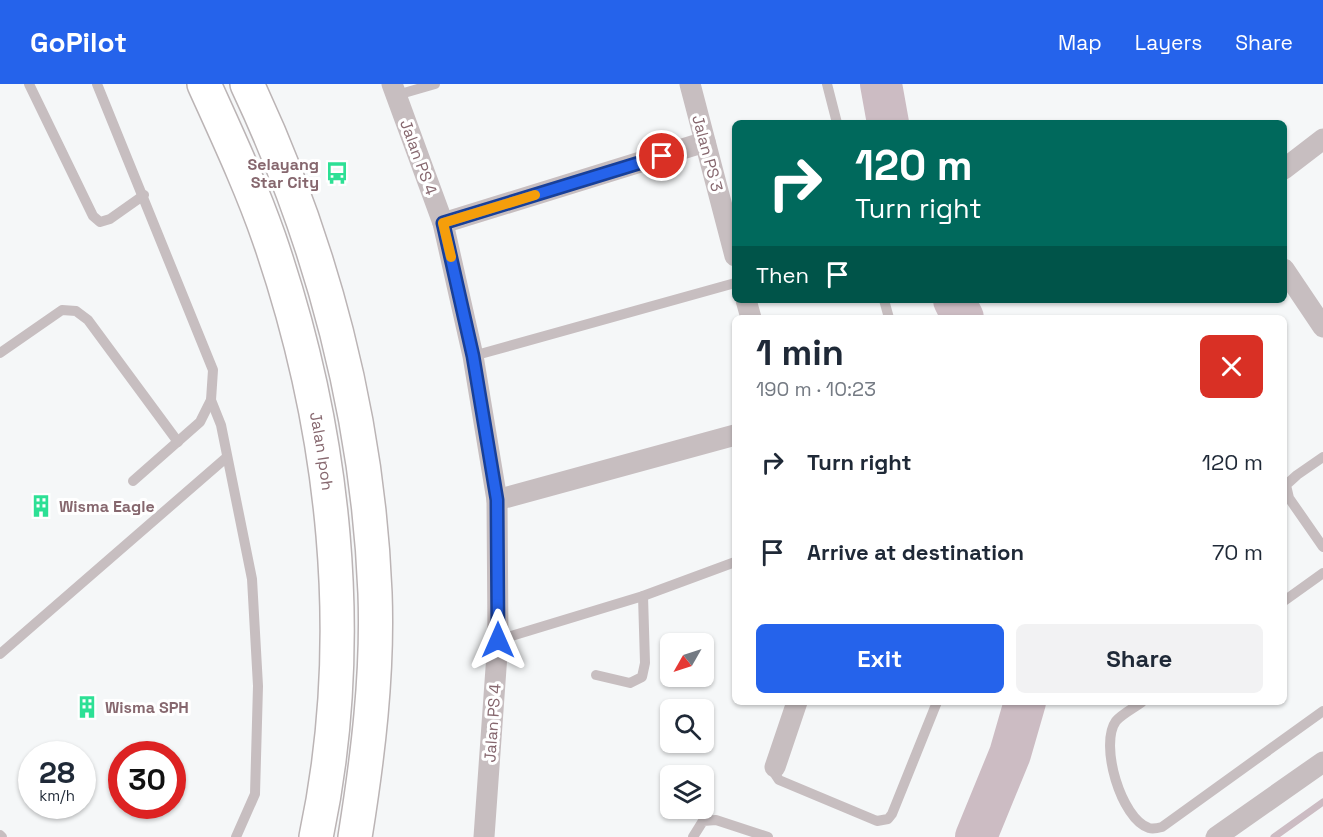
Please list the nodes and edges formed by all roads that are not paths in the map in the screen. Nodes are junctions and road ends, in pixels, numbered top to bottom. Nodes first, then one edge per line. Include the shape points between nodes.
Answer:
1 (29, 84) edge
2 (97, 84) edge
3 (204, 84) edge
4 (247, 84) edge
5 (435, 84) edge
6 (690, 84) edge
7 (827, 84) edge
8 (394, 89) edge
9 (836, 120) edge
10 (1323, 139) edge
11 (705, 142) junction
12 (1287, 167) edge
13 (144, 195) junction
14 (443, 223) junction
15 (732, 245) edge
16 (1287, 273) edge
17 (732, 284) edge
18 (1323, 327) edge
19 (0, 353) edge
20 (473, 356) junction
21 (211, 400) junction
22 (732, 436) edge
23 (178, 442) junction
24 (226, 457) junction
25 (1323, 457) edge
26 (133, 481) dead end
27 (1287, 484) edge
28 (1287, 489) edge
29 (497, 500) junction
30 (1323, 547) edge
31 (732, 563) edge
32 (1323, 573) edge
33 (643, 596) junction
34 (1287, 599) edge
35 (498, 640) junction
36 (0, 654) edge
37 (596, 675) dead end
38 (796, 705) edge
39 (936, 705) edge
40 (1138, 705) edge
41 (1323, 711) edge
42 (1323, 762) edge
43 (775, 767) joint
44 (236, 837) edge
45 (316, 837) edge
46 (355, 837) edge
47 (483, 837) edge
48 (693, 837) edge
49 (768, 837) edge
50 (1216, 837) edge

1 - 13 lane via 93,216 100,222 110,219
2 - 13 lane
3 - 45 highway, Jalan Ipoh via 269,238 309,381 324,463 334,544 338,636 334,717
4 - 46 highway via 300,212 335,326 367,498 375,593 374,656 367,760
5 - 8 lane
6 - 11 street, Jalan PS 3
7 - 9 lane
8 - 14 street, Jalan PS 4
10 - 12 street
11 - 14 street
11 - 15 street, Jalan PS 3
13 - 21 lane via 213,370
14 - 20 street, Jalan PS 4
16 - 18 street
17 - 20 lane
19 - 23 lane via 62,310 76,311 88,320
20 - 29 street, Jalan PS 4
21 - 23 lane via 200,422
21 - 24 lane
22 - 29 street
23 - 26 lane
24 - 36 lane
24 - 44 lane via 252,579 258,686 255,794
25 - 27 lane
28 - 30 lane
29 - 35 street, Jalan PS 4
31 - 33 lane
32 - 34 lane
33 - 35 lane
33 - 37 lane via 642,677 630,683
35 - 47 street, Jalan PS 4
38 - 43 street
39 - 43 lane via 888,819 877,821 778,780
40 - 41 lane via 1116,721 1110,747 1125,806 1150,829 1162,827
42 - 50 street
48 - 49 lane via 703,821 716,820

